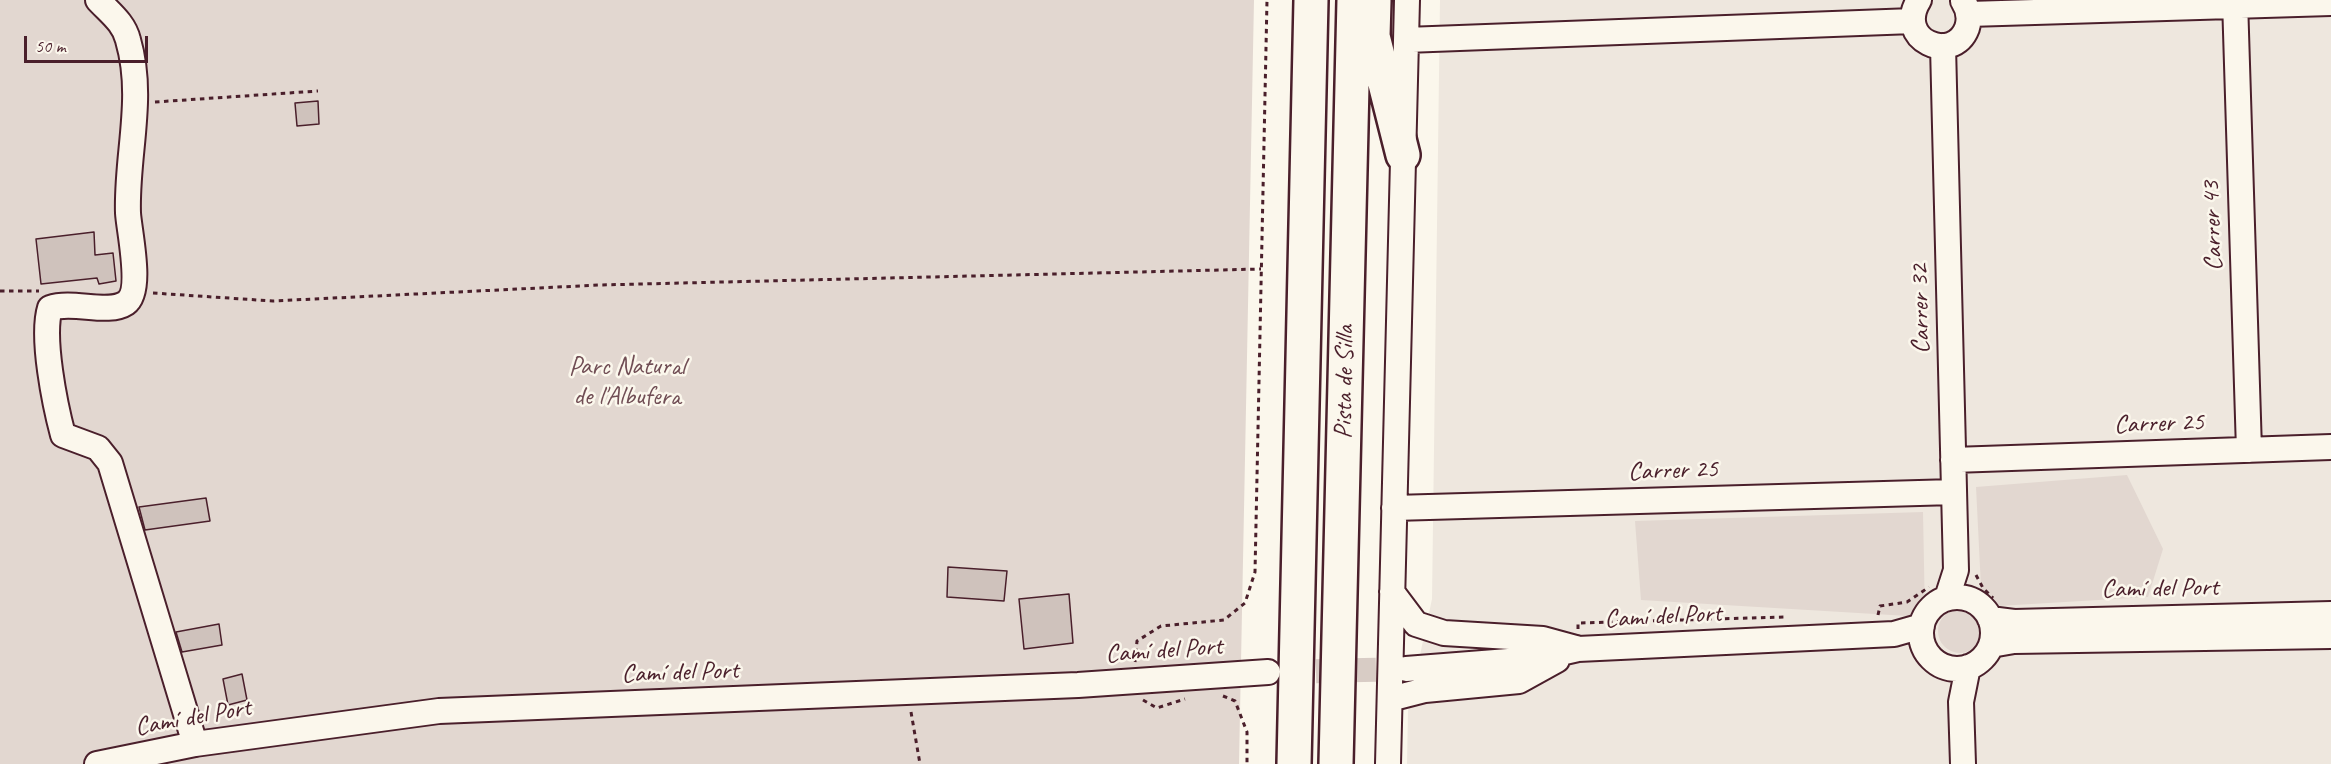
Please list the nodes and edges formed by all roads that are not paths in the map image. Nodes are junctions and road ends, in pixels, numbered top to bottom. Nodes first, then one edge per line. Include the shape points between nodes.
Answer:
1 (98, 0) edge
2 (1311, 0) edge
3 (1354, 0) edge
4 (1374, 0) edge
5 (1407, 0) edge
6 (2235, 3) edge
7 (2331, 3) edge
8 (1965, 7) edge
9 (1916, 11) edge
10 (1406, 40) junction
11 (1943, 46) junction
12 (1403, 155) junction
13 (2331, 447) edge
14 (2248, 450) junction
15 (1953, 460) junction
16 (1954, 492) junction
17 (1394, 508) junction
18 (1392, 592) junction
19 (1958, 598) junction
20 (2331, 614) edge
21 (1990, 619) junction
22 (1923, 636) junction
23 (2331, 636) edge
24 (1991, 645) junction
25 (1578, 649) junction
26 (1957, 666) junction
27 (1406, 669) tunnel mouth
28 (1268, 672) tunnel mouth
29 (1390, 699) junction
30 (195, 744) junction
31 (97, 764) edge
32 (1294, 764) edge
33 (1336, 764) edge
34 (1388, 764) edge
35 (1963, 764) edge

1 - 30 street via 122,24 129,40 136,102 128,212 134,291 127,303 113,308 61,304 50,308 46,325 56,411 63,435 98,448 110,463
2 - 32 highway, Pista de Silla
3 - 33 highway, Pista de Silla
4 - 12 highway via 1373,36
5 - 10 street
6 - 7 street
6 - 8 street
6 - 14 street, Carrer 43
8 - 11 street via 1965,32
9 - 10 street
9 - 11 street via 1918,35 1925,42
10 - 12 street
11 - 15 street, Carrer 32
12 - 17 street
13 - 14 street, Carrer 25
14 - 15 street, Carrer 25
15 - 16 street, Carrer 32
16 - 17 street, Carrer 25
16 - 19 street, Carrer 32
17 - 18 street
18 - 25 street, Camí del Port via 1416,624 1444,633 1543,639
18 - 29 street
19 - 21 street via 1982,607
19 - 22 street via 1930,609
20 - 21 street, Camí del Port via 2014,622
21 - 24 street
22 - 25 street, Camí del Port via 1894,634
22 - 26 street via 1936,662
23 - 24 street, Camí del Port via 2014,641
24 - 26 street via 1985,655
25 - 27 street, Camí del Port via 1534,659
25 - 29 street, Camí del Port via 1519,681 1425,690
26 - 35 street
28 - 30 street, Camí del Port via 1134,682 440,711
29 - 34 street
30 - 31 street, Camí del Port

